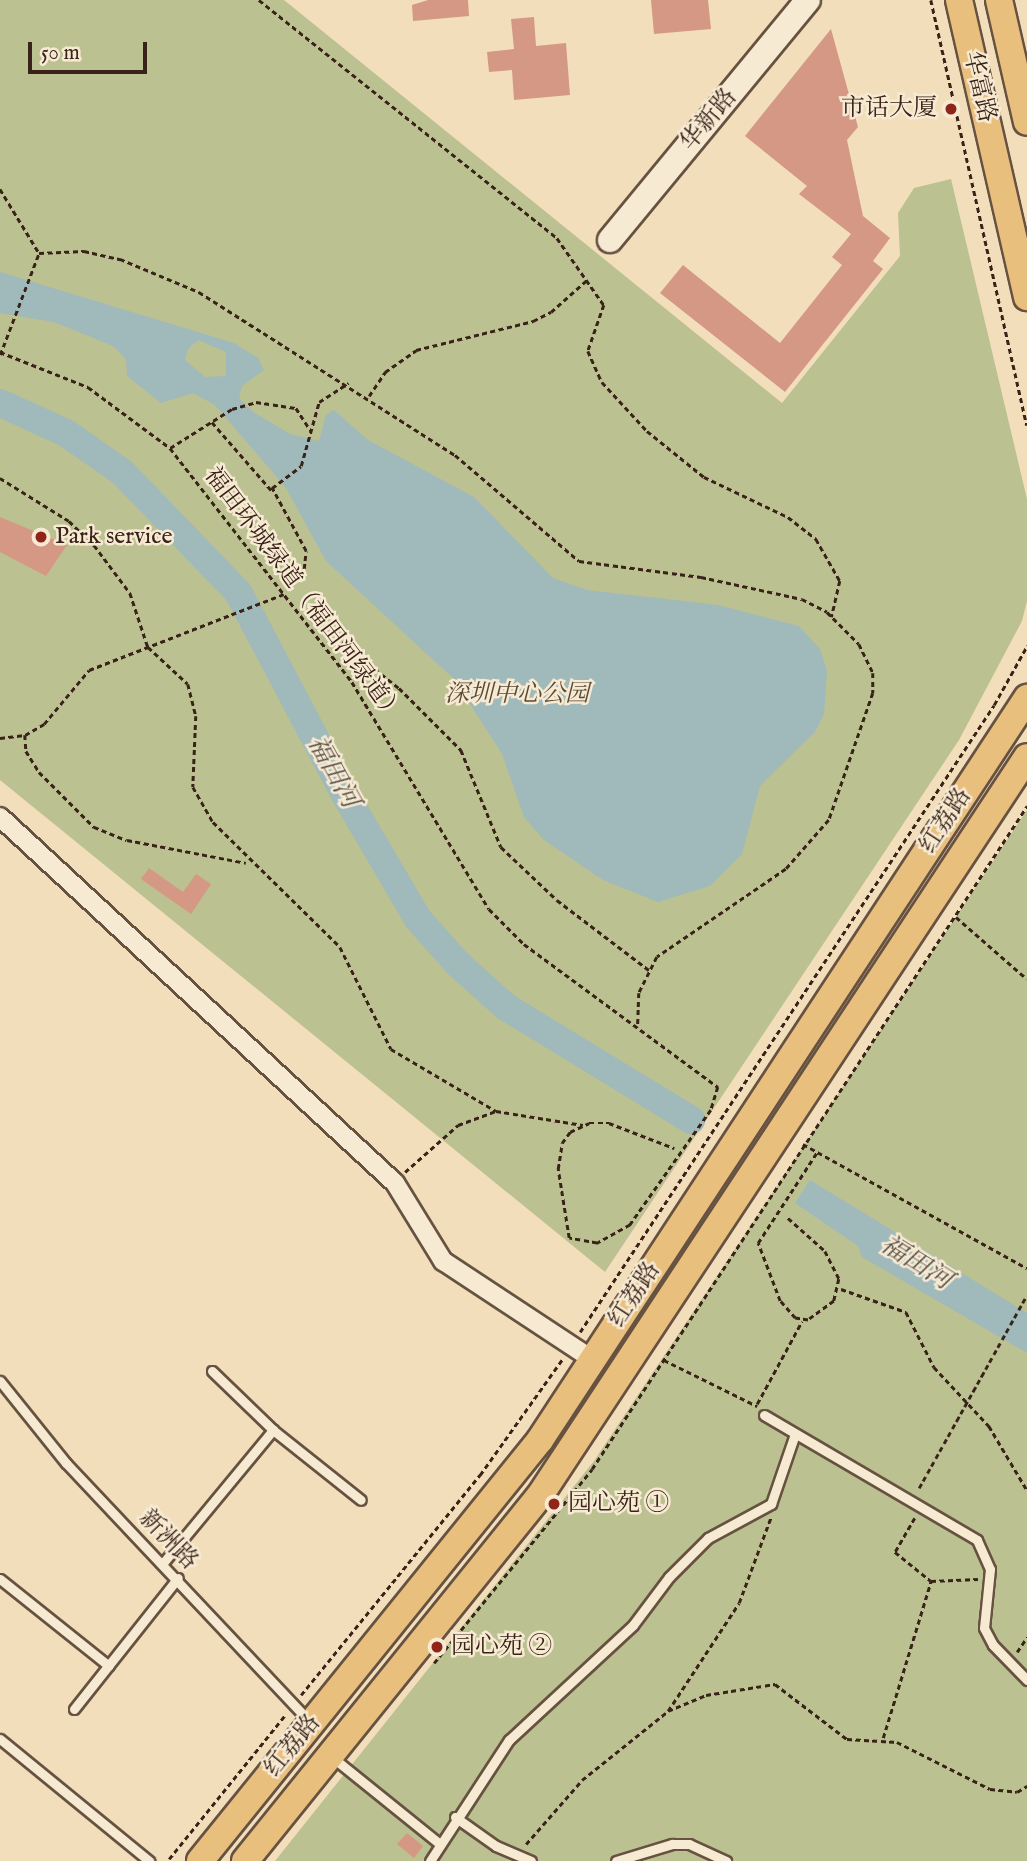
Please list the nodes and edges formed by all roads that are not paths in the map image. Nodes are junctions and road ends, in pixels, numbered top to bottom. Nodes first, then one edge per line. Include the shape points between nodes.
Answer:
1 (808, 0) edge
2 (958, 0) edge
3 (999, 0) edge
4 (1027, 122) edge
5 (1000, 175) junction
6 (1027, 231) edge
7 (610, 240) dead end
8 (1027, 297) edge
9 (1027, 688) edge
10 (1022, 705) edge
11 (1027, 757) edge
12 (0, 817) edge
13 (582, 1353) junction
14 (212, 1371) dead end
15 (1, 1387) edge
16 (764, 1415) road end
17 (273, 1430) junction
18 (795, 1434) junction
19 (361, 1500) dead end
20 (163, 1563) junction
21 (178, 1578) junction
22 (0, 1579) edge
23 (110, 1666) junction
24 (1027, 1681) edge
25 (74, 1709) dead end
26 (302, 1714) junction
27 (0, 1739) edge
28 (330, 1756) junction
29 (455, 1817) junction
30 (440, 1844) junction
31 (149, 1861) edge
32 (200, 1861) edge
33 (245, 1861) edge
34 (430, 1861) edge
35 (531, 1861) edge
36 (616, 1861) edge
37 (726, 1861) edge

1 - 7 street, 华新路
2 - 5 main road, 华富路
3 - 4 main road, 华富路
5 - 6 main road, 华富路
5 - 8 main road, 华富路
9 - 10 main road, 红荔路
10 - 13 main road, 红荔路
11 - 28 main road, 红荔路 via 557,1471
12 - 13 street via 395,1182 443,1261
13 - 26 main road, 红荔路 via 518,1471
14 - 17 lane
15 - 20 lane, 新洲路 via 66,1463
16 - 18 lane
17 - 19 lane
17 - 20 lane
18 - 24 lane via 977,1540 988,1559 990,1578 984,1628
18 - 29 lane via 771,1504 722,1528 688,1557 633,1625 509,1740
20 - 21 lane, 新洲路
21 - 23 lane
21 - 26 lane, 新洲路
22 - 23 lane
23 - 25 lane
26 - 32 main road, 红荔路
27 - 31 lane
28 - 30 lane
28 - 33 main road, 红荔路
29 - 30 lane
29 - 35 lane
30 - 34 lane
36 - 37 lane via 672,1844 689,1844

